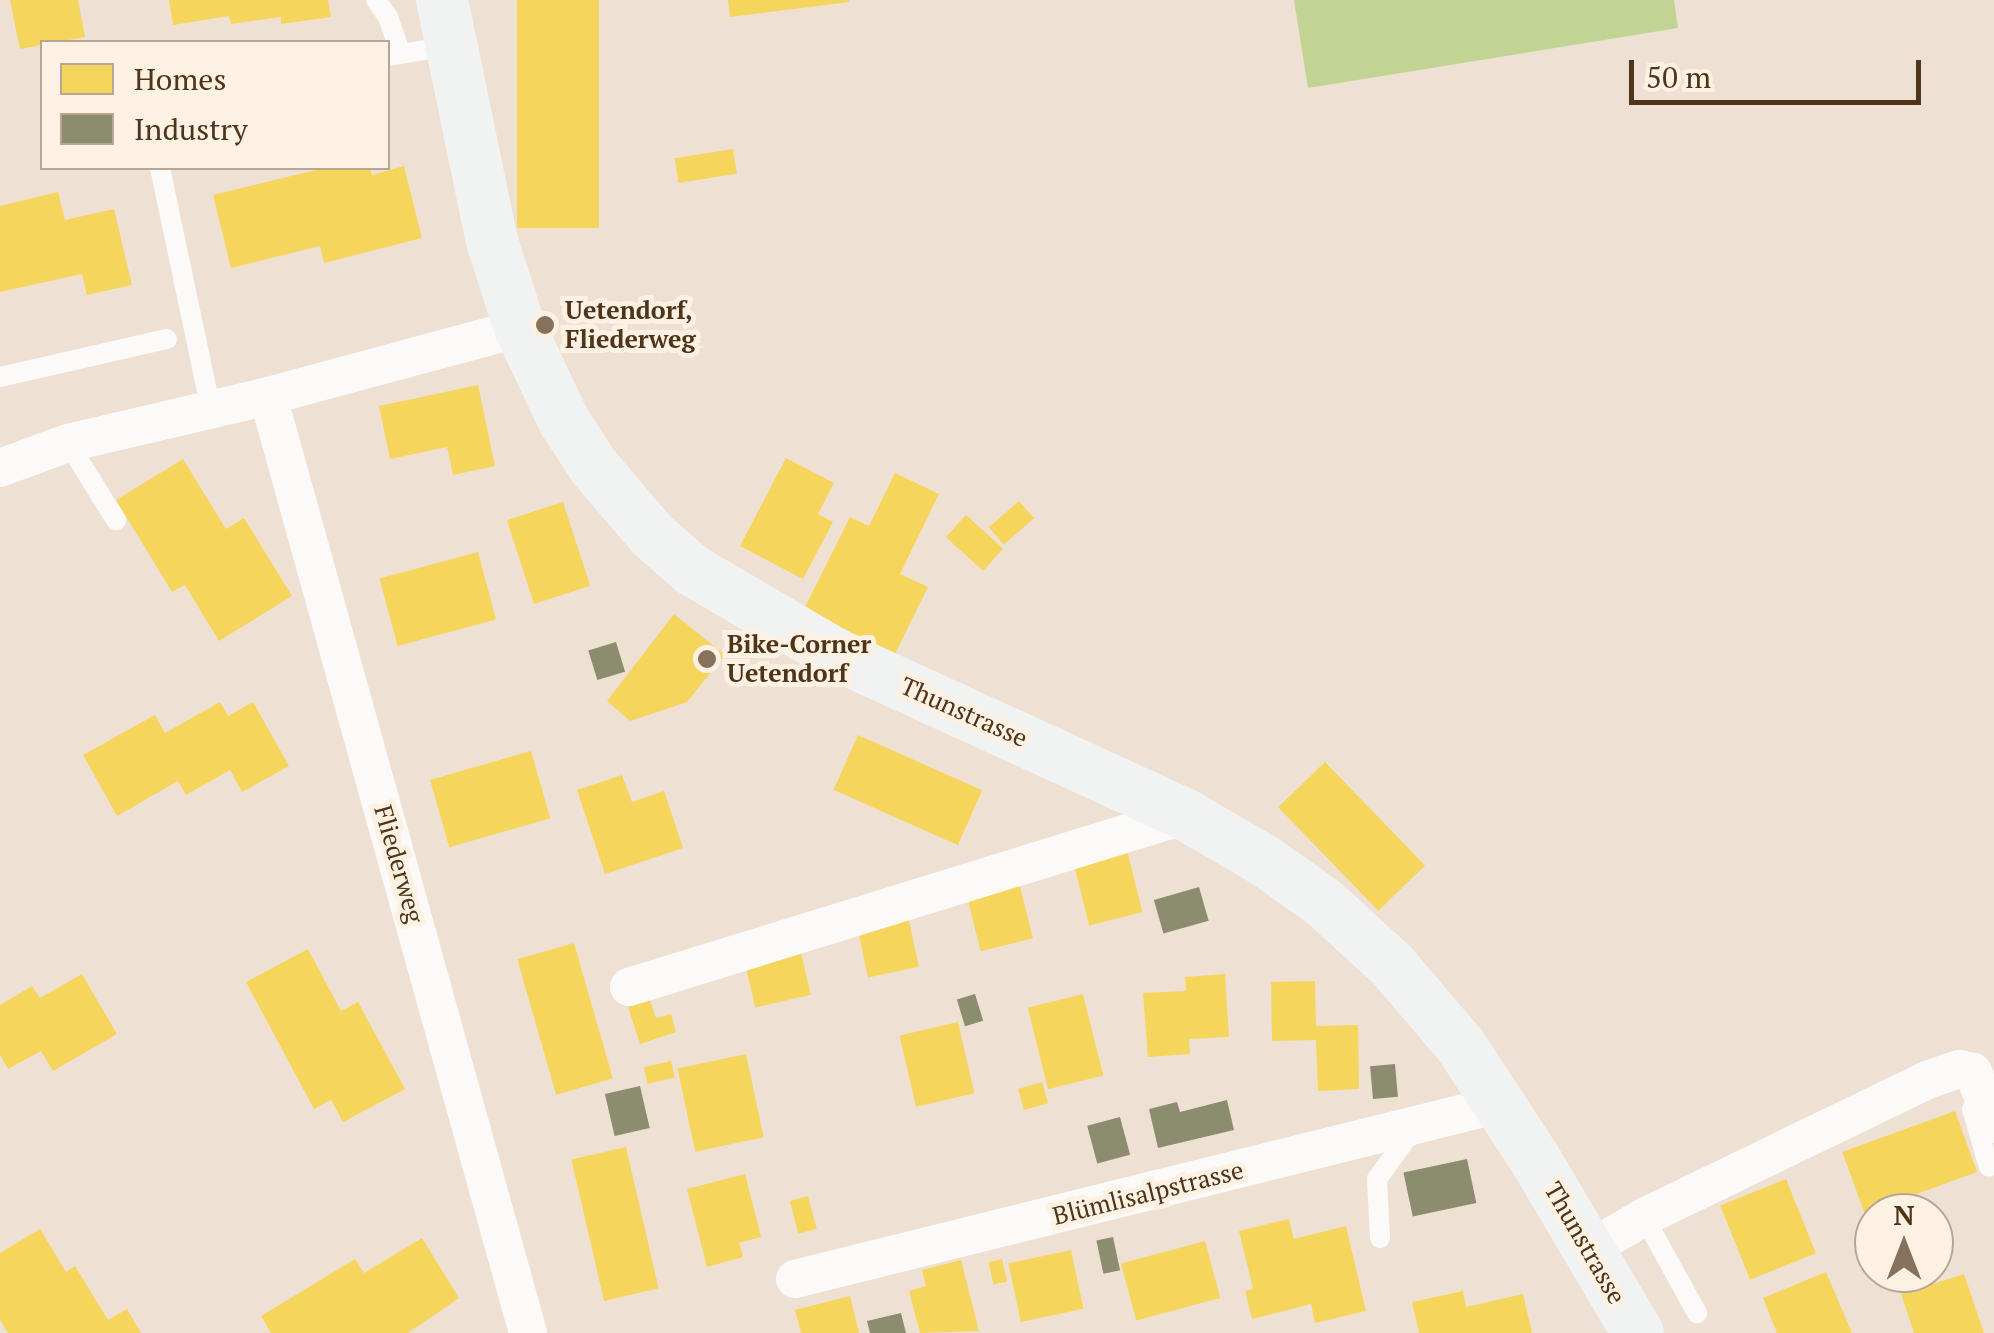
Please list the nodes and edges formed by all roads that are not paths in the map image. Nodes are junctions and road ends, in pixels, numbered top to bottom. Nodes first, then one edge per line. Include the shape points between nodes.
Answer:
1 (376, 0) edge
2 (447, 23) edge
3 (394, 55) edge
4 (160, 170) edge
5 (520, 328) junction
6 (167, 338) dead end
7 (0, 378) edge
8 (268, 396) junction
9 (211, 410) junction
10 (68, 443) junction
11 (0, 468) edge
12 (116, 520) dead end
13 (1186, 814) junction
14 (629, 987) dead end
15 (1959, 1069) junction
16 (1500, 1104) junction
17 (1994, 1124) edge
18 (1414, 1128) junction
19 (1990, 1166) dead end
20 (1644, 1216) junction
21 (1380, 1238) dead end
22 (1588, 1250) junction
23 (796, 1279) dead end
24 (1697, 1313) dead end
25 (528, 1333) edge
26 (1638, 1333) edge

1 - 3 lane via 388,17
2 - 3 lane
2 - 5 main road, Thunstrasse via 492,240
4 - 9 lane
5 - 8 street
5 - 13 main road, Thunstrasse via 594,467 692,570 837,655
6 - 7 lane
8 - 9 street
8 - 25 street, Fliederweg
9 - 10 street
10 - 11 street
10 - 12 lane
13 - 14 street
13 - 16 main road, Thunstrasse via 1284,874 1370,943 1439,1018
15 - 17 street via 1973,1072
15 - 19 lane
15 - 20 street
16 - 18 street, Blümlisalpstrasse
16 - 22 main road, Thunstrasse
18 - 21 lane via 1377,1179
18 - 23 street, Blümlisalpstrasse
20 - 22 street
20 - 24 lane
22 - 26 main road, Thunstrasse

